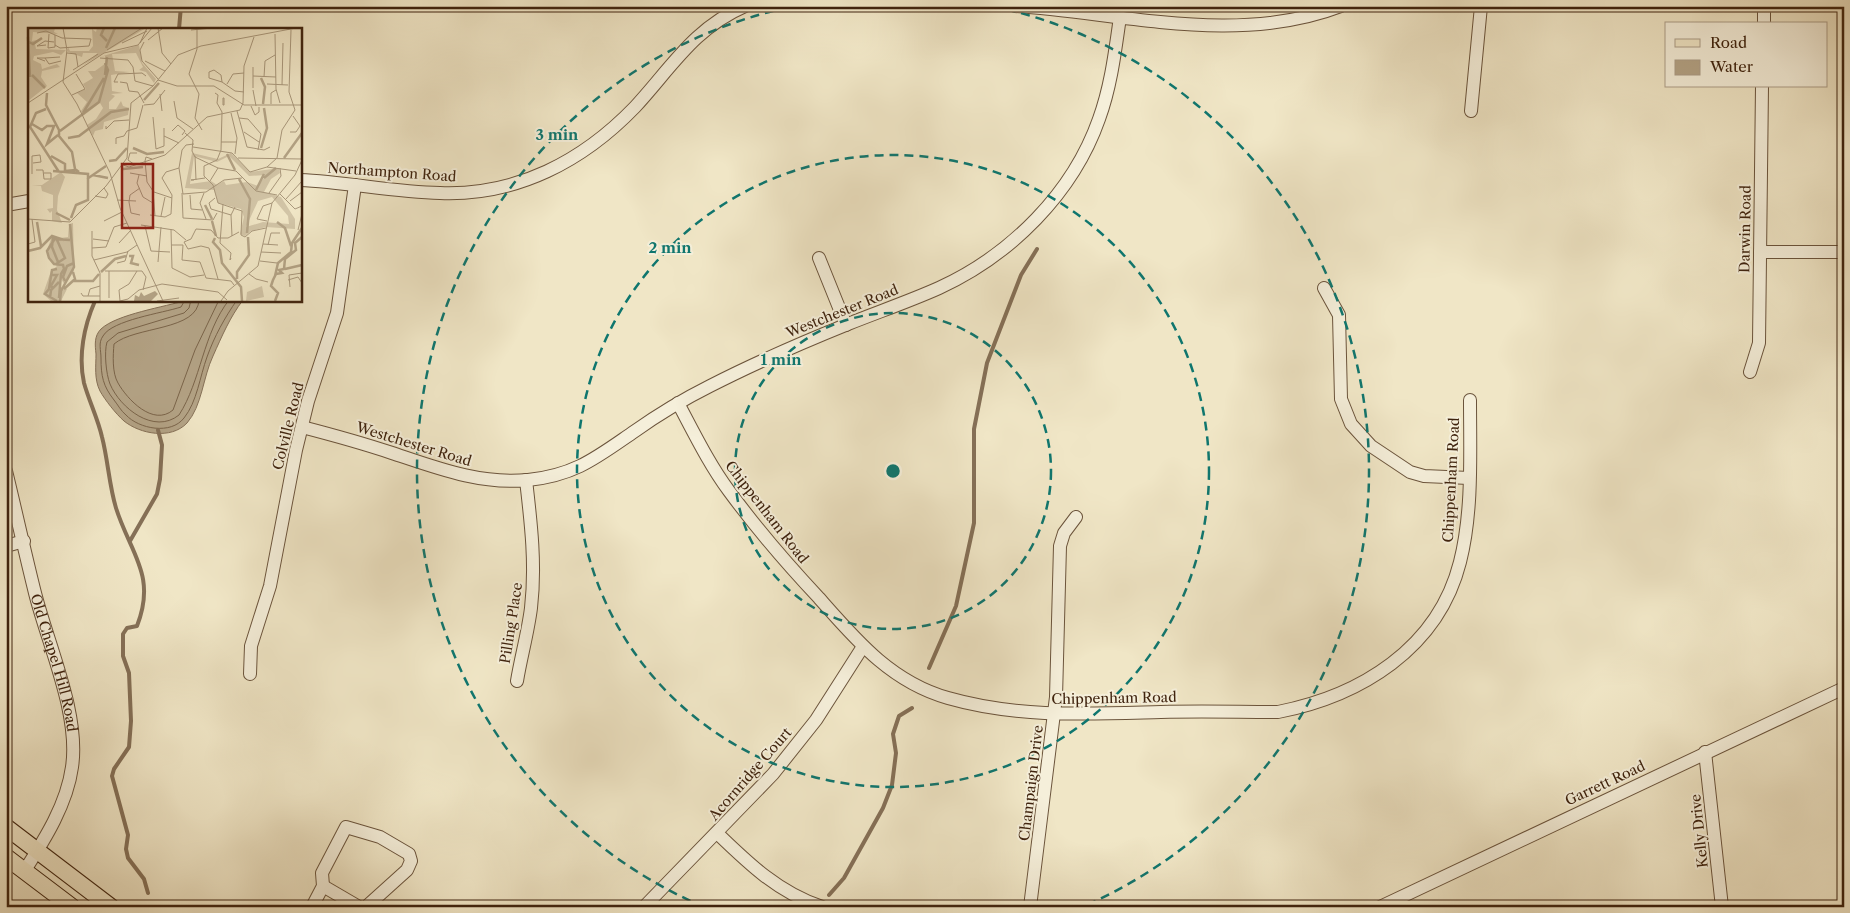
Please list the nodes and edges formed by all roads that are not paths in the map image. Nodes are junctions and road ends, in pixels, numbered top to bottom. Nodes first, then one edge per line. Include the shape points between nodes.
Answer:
1 (746, 6) edge
2 (1014, 6) edge
3 (1341, 6) edge
4 (1481, 6) edge
5 (1764, 6) edge
6 (1120, 17) junction
7 (1764, 22) edge
8 (1762, 88) edge
9 (1472, 111) dead end
10 (301, 180) edge
11 (355, 186) junction
12 (28, 201) edge
13 (6, 205) edge
14 (1760, 252) junction
15 (1844, 252) edge
16 (819, 258) dead end
17 (1324, 288) dead end
18 (846, 325) junction
19 (1750, 372) dead end
20 (1470, 400) dead end
21 (678, 404) junction
22 (302, 427) junction
23 (6, 471) edge
24 (1469, 478) junction
25 (526, 480) junction
26 (1076, 517) dead end
27 (24, 541) junction
28 (6, 546) edge
29 (862, 648) junction
30 (250, 674) dead end
31 (517, 681) dead end
32 (1844, 688) edge
33 (1054, 715) junction
34 (1705, 752) junction
35 (6, 827) edge
36 (718, 833) junction
37 (38, 850) junction
38 (6, 857) edge
39 (25, 870) junction
40 (323, 886) junction
41 (72, 907) edge
42 (111, 907) edge
43 (312, 907) edge
44 (359, 907) edge
45 (366, 907) edge
46 (644, 907) edge
47 (822, 907) edge
48 (1030, 907) edge
49 (1380, 907) edge
50 (1722, 907) edge

1 - 11 street, Northampton Road via 717,20 700,33 616,125 579,156 556,168 489,189 456,192
2 - 6 street
3 - 6 street via 1290,21 1254,26
4 - 9 street
5 - 7 street
6 - 18 street, Westchester Road via 1109,87 1099,120 1069,177 1045,210 998,253 970,272 939,288
8 - 14 street, Darwin Road
10 - 11 street, Northampton Road
11 - 22 street, Colville Road via 337,313
12 - 13 street
14 - 15 street
14 - 19 street, Darwin Road via 1759,343
16 - 18 street
17 - 24 street via 1339,315 1341,399 1351,424 1370,446 1410,472 1424,476
18 - 21 street, Westchester Road via 756,364
20 - 24 street, Chippenham Road
21 - 25 street, Westchester Road via 588,464 552,476
21 - 29 street, Chippenham Road via 729,491 788,567
22 - 25 street, Westchester Road via 456,474 481,479
22 - 30 street, Colville Road via 270,586 251,646
23 - 27 street, Old Chapel Hill Road
24 - 33 street, Chippenham Road via 1465,535 1460,563 1449,593 1432,621 1408,650 1381,673 1323,702 1278,712
25 - 31 street, Pilling Place via 533,576
26 - 33 street, Champaign Drive via 1064,533 1060,546
27 - 28 street
27 - 37 street, Old Chapel Hill Road via 35,593 69,712 73,742 68,786
29 - 33 street, Chippenham Road via 897,674 946,698 998,709
29 - 36 street, Acornridge Court via 797,744
32 - 34 street, Garrett Road
33 - 48 street, Champaign Drive
34 - 49 street, Garrett Road
34 - 50 street, Kelly Drive
35 - 37 main road
36 - 46 street, Acornridge Court
36 - 47 street via 769,880
37 - 39 street, Old Chapel Hill Road
37 - 42 main road
38 - 39 main road
39 - 41 main road
40 - 43 street
40 - 44 street
40 - 45 street via 322,873 346,827 395,844 409,854 411,861 407,870

